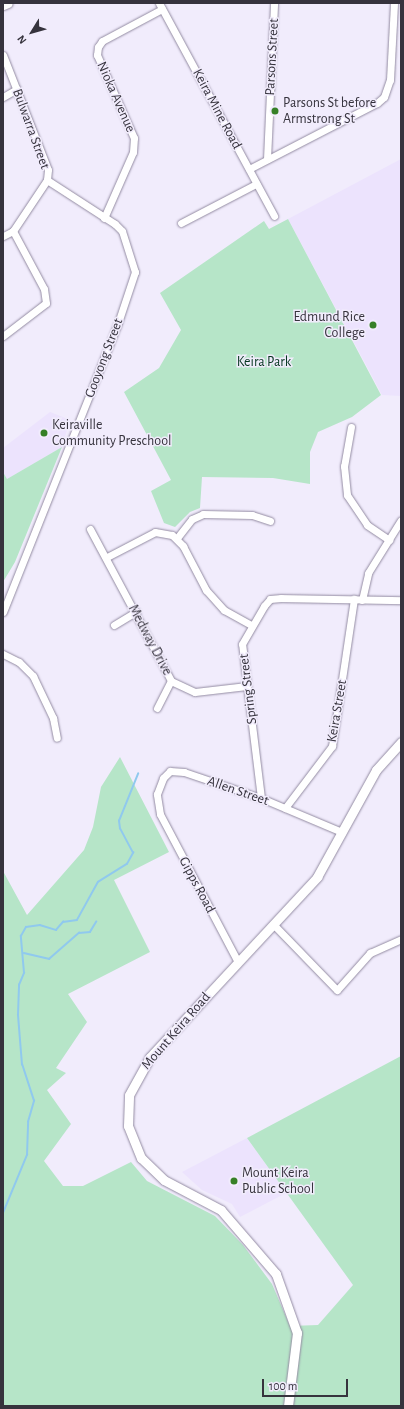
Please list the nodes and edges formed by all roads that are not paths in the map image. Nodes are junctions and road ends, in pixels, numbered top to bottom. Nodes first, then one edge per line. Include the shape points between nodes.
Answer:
1 (8, 3) edge
2 (274, 3) edge
3 (394, 3) edge
4 (3, 6) edge
5 (161, 6) edge
6 (3, 55) edge
7 (17, 89) junction
8 (3, 97) edge
9 (267, 159) junction
10 (249, 169) junction
11 (46, 180) junction
12 (256, 184) junction
13 (274, 216) dead end
14 (104, 218) junction
15 (181, 223) dead end
16 (12, 231) junction
17 (3, 236) edge
18 (3, 336) edge
19 (352, 427) dead end
20 (401, 520) edge
21 (270, 521) dead end
22 (90, 529) dead end
23 (177, 538) junction
24 (389, 540) junction
25 (107, 557) junction
26 (354, 599) junction
27 (362, 600) junction
28 (401, 600) edge
29 (3, 612) edge
30 (136, 612) junction
31 (114, 625) dead end
32 (251, 625) junction
33 (3, 654) edge
34 (171, 681) junction
35 (247, 686) junction
36 (157, 708) dead end
37 (57, 738) dead end
38 (401, 742) edge
39 (261, 798) junction
40 (157, 807) joint
41 (285, 808) junction
42 (342, 832) junction
43 (273, 924) junction
44 (401, 939) edge
45 (238, 962) junction
46 (288, 1406) edge

1 - 4 main road
2 - 9 street, Parsons Street
3 - 9 street via 390,80 386,92 377,103
5 - 10 street, Keira Mine Road
5 - 14 street, Nioka Avenue via 102,41 98,47 97,55 134,138 133,152
6 - 7 street, Bulwarra Street
7 - 8 street
7 - 11 street, Bulwarra Street via 48,170
9 - 10 street
10 - 12 street, Keira Mine Road
11 - 14 street, Gooyong Street
11 - 16 street, Bulwarra Street
12 - 13 street, Keira Mine Road
12 - 15 street
14 - 29 street, Gooyong Street via 122,231 135,272 117,326
16 - 17 street, Bulwarra Street
16 - 18 street via 44,289 46,303
19 - 24 street via 344,466 347,495 367,525
20 - 24 street
21 - 23 street via 252,515 203,514 192,520
22 - 25 street, Medway Drive
23 - 25 street via 168,533 155,532
23 - 32 street via 206,590 224,610
24 - 27 street via 368,573
25 - 30 street, Medway Drive
26 - 27 street, Spring Street
26 - 32 street, Spring Street via 274,598 267,602
26 - 41 street, Keira Street via 332,746
27 - 28 street, Spring Street
30 - 31 street
30 - 34 street, Medway Drive
32 - 35 street, Spring Street via 242,644
33 - 37 street via 19,662 33,676 53,718
34 - 35 street, Medway Drive via 195,692
34 - 36 street
35 - 39 street, Spring Street
38 - 42 main road, Mount Keira Road via 376,770
39 - 40 street, Allen Street via 184,772 170,771 163,778 156,794
39 - 41 street, Allen Street
40 - 45 street, Gipps Road
41 - 42 street, Allen Street
42 - 43 main road, Mount Keira Road via 316,877
43 - 44 street via 337,990 370,953
43 - 45 main road, Mount Keira Road
45 - 46 main road, Mount Keira Road via 143,1067 129,1095 128,1126 135,1147 150,1169 164,1180 222,1210 276,1274 297,1333

